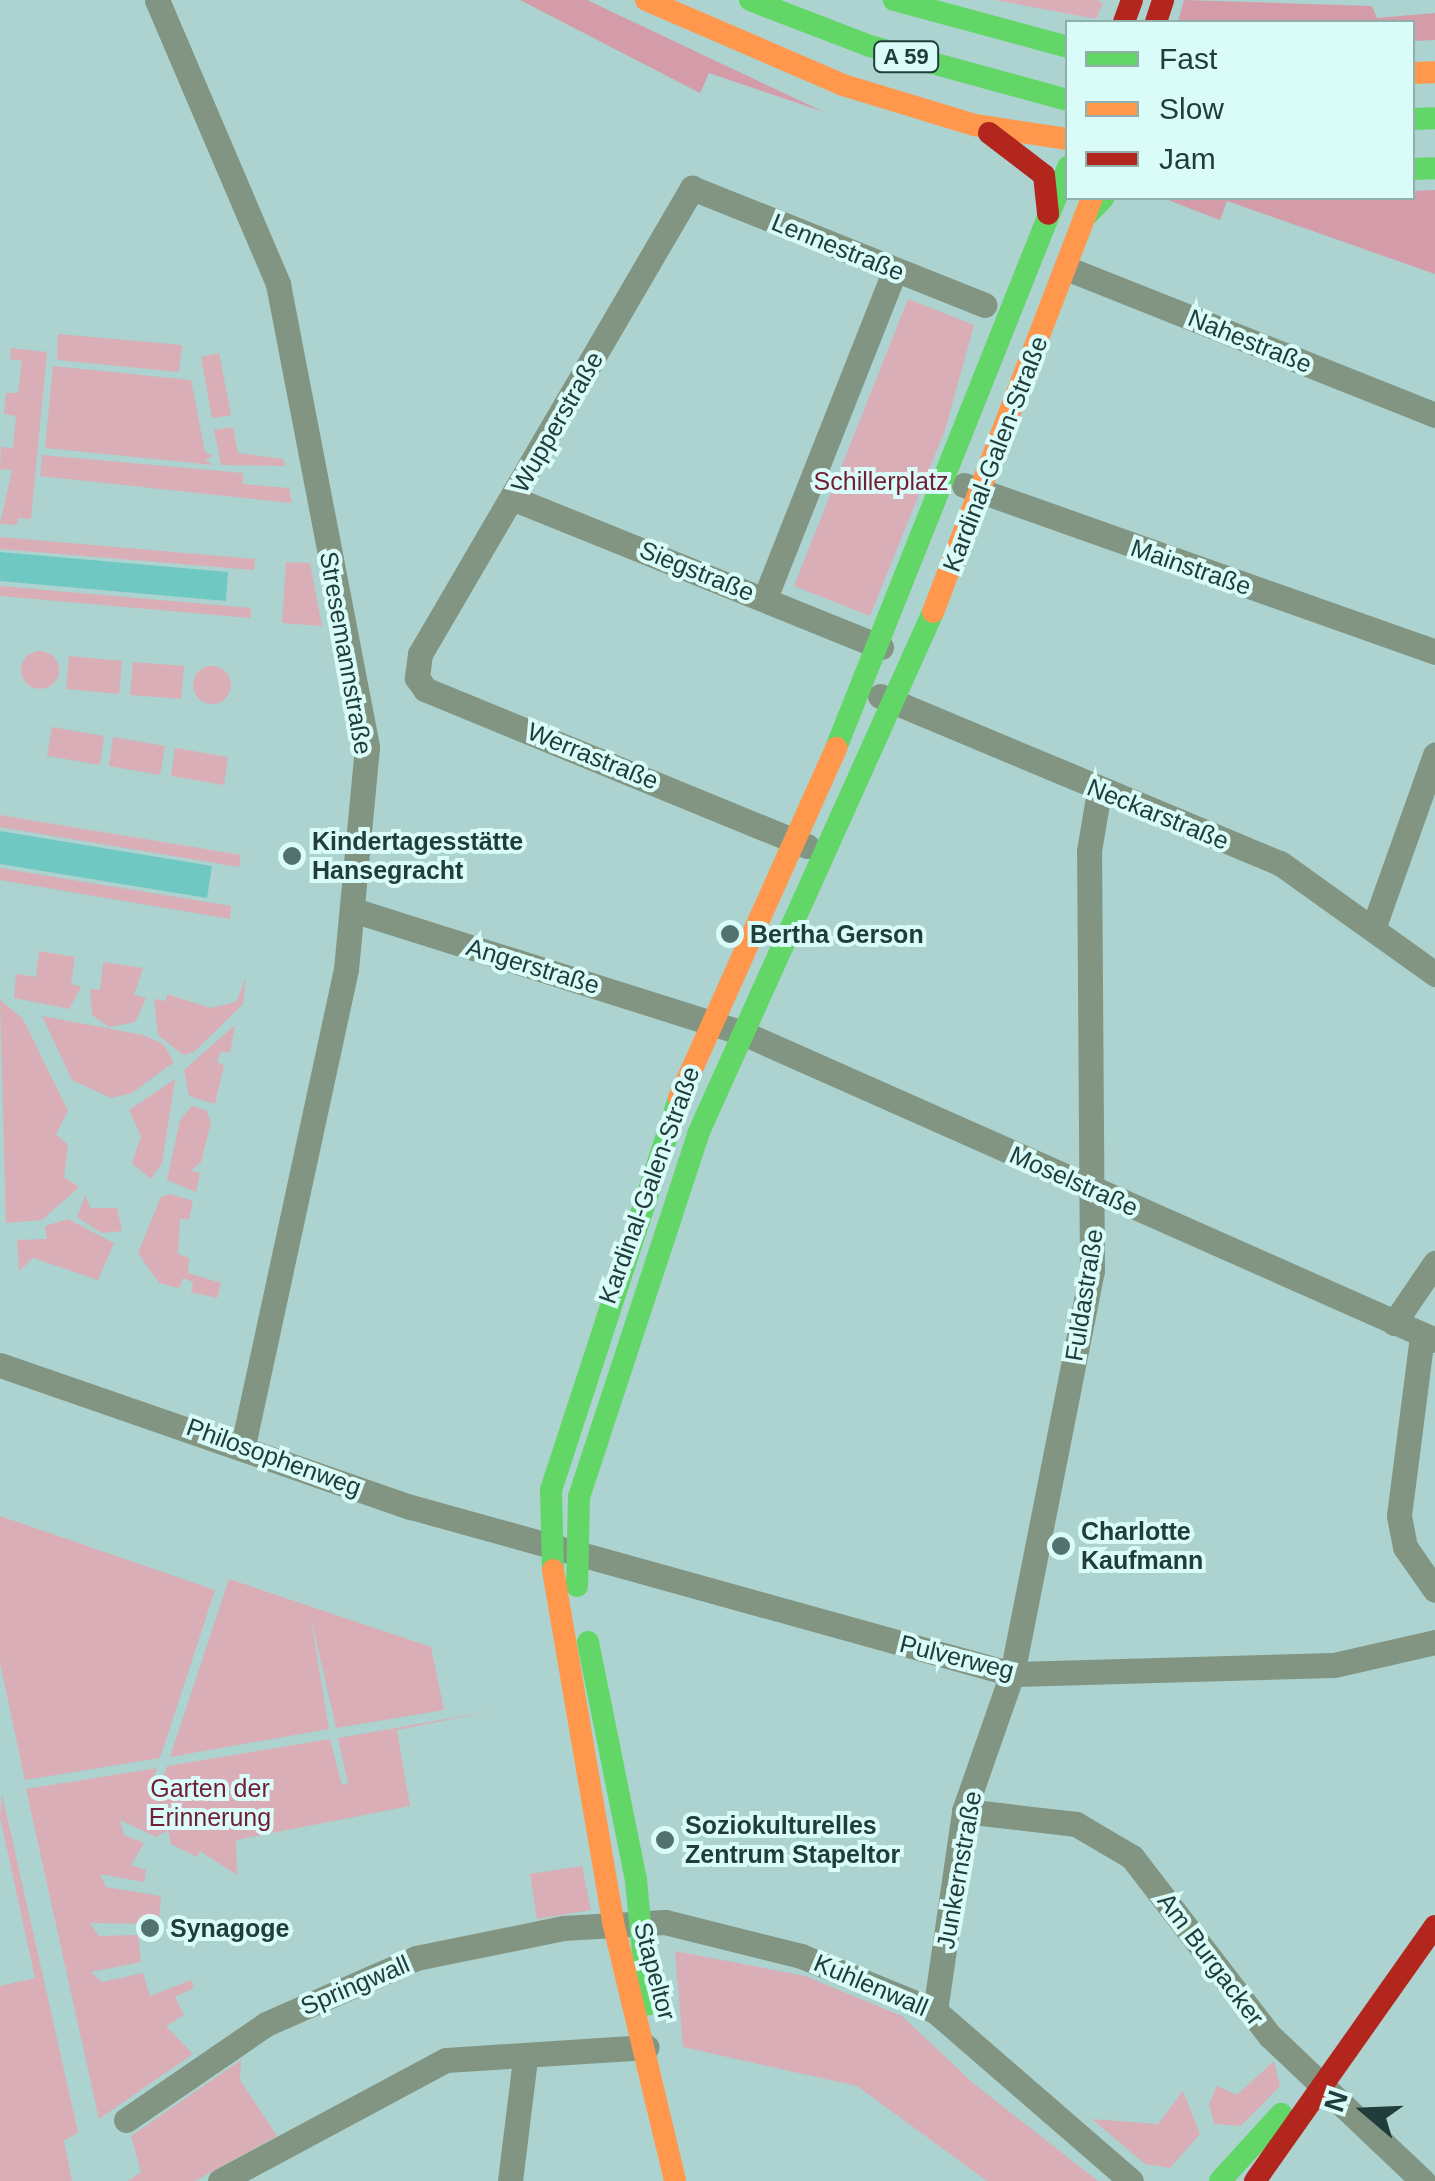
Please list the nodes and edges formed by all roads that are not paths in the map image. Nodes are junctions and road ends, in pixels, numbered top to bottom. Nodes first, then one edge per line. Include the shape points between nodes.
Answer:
1 (157, 0) edge
2 (646, 0) edge
3 (750, 0) edge
4 (894, 0) edge
5 (1065, 46) edge
6 (1065, 99) edge
7 (975, 124) junction
8 (1065, 139) edge
9 (1065, 175) edge
10 (692, 188) joint
11 (1088, 208) edge
12 (1048, 214) junction
13 (1066, 268) junction
14 (895, 270) junction
15 (984, 305) dead end
16 (1435, 415) edge
17 (948, 478) junction
18 (982, 492) junction
19 (512, 498) junction
20 (765, 598) junction
21 (882, 647) junction
22 (1435, 652) edge
23 (420, 654) joint
24 (861, 691) junction
25 (896, 700) junction
26 (1435, 755) edge
27 (1099, 791) junction
28 (796, 838) junction
29 (818, 871) junction
30 (353, 910) junction
31 (1374, 926) junction
32 (1435, 974) edge
33 (713, 1023) junction
34 (742, 1033) junction
35 (1096, 1191) junction
36 (1435, 1264) edge
37 (1394, 1323) junction
38 (1428, 1338) edge
39 (0, 1366) edge
40 (243, 1444) junction
41 (561, 1549) junction
42 (1435, 1590) edge
43 (1435, 1642) edge
44 (1012, 1674) junction
45 (964, 1811) junction
46 (642, 1921) junction
47 (613, 1922) junction
48 (1435, 1926) edge
49 (935, 2011) junction
50 (646, 2043) junction
51 (525, 2058) junction
52 (1320, 2082) junction
53 (126, 2120) dead end
54 (220, 2181) edge
55 (510, 2181) edge
56 (675, 2181) edge
57 (1130, 2181) edge
58 (1220, 2181) edge
59 (1255, 2181) edge
60 (1423, 2181) edge

1 - 30 street, Stresemannstraße via 260,226 282,298 367,747
2 - 7 main road via 782,62
3 - 6 main road, A 59 via 870,46
4 - 5 main road, A 59
7 - 8 main road
7 - 12 main road via 1044,175
9 - 12 main road, Kardinal-Galen-Straße
10 - 14 street, Lennestraße
10 - 19 street, Wupperstraße
11 - 13 main road, Kardinal-Galen-Straße
12 - 17 main road, Kardinal-Galen-Straße
13 - 16 street, Nahestraße
13 - 18 main road, Kardinal-Galen-Straße
14 - 15 street, Lennestraße
14 - 20 street
17 - 18 street, Mainstraße
17 - 21 main road, Kardinal-Galen-Straße
18 - 22 street, Mainstraße
18 - 25 main road, Kardinal-Galen-Straße
19 - 20 street, Siegstraße
19 - 23 street, Wupperstraße
20 - 21 street, Siegstraße
21 - 24 main road, Kardinal-Galen-Straße
23 - 28 street, Werrastraße via 417,678 425,689
24 - 25 street, Neckarstraße
24 - 28 main road, Kardinal-Galen-Straße
25 - 27 street, Neckarstraße
25 - 29 main road, Kardinal-Galen-Straße
26 - 31 street
27 - 31 street, Neckarstraße via 1280,863
27 - 35 street, Fuldastraße via 1089,851
28 - 29 street via 811,848
28 - 33 main road, Kardinal-Galen-Straße
29 - 34 main road, Kardinal-Galen-Straße
30 - 33 street, Angerstraße
30 - 40 street, Stresemannstraße
31 - 32 street, Neckarstraße
33 - 34 street, Moselstraße
33 - 41 main road, Kardinal-Galen-Straße via 662,1134 580,1377 551,1490
34 - 35 street, Moselstraße
34 - 41 main road, Kardinal-Galen-Straße via 660,1245
35 - 37 street, Moselstraße
35 - 44 street, Fuldastraße via 1092,1271
36 - 37 street
37 - 38 street, Moselstraße
38 - 42 street via 1399,1516 1405,1547
39 - 40 street, Philosophenweg
40 - 41 street, Philosophenweg
41 - 44 street, Pulverweg
41 - 46 main road, Stapeltor
41 - 47 main road, Stapeltor
43 - 44 street, Pulverweg via 1334,1665
44 - 45 street, Junkernstraße
45 - 49 street, Junkernstraße
45 - 52 street, Am Burgacker via 1076,1824 1132,1857 1270,2036
46 - 47 street, Kuhlenwall
46 - 49 street, Kuhlenwall via 802,1956
46 - 50 main road, Stapeltor
47 - 50 main road, Stapeltor
47 - 53 street, Springwall via 466,1946 361,1980 266,2024
48 - 52 main road
49 - 57 street, Kuhlenwall
50 - 51 street
50 - 56 main road
51 - 54 street via 446,2060
51 - 55 street
52 - 58 main road
52 - 59 main road
52 - 60 street, Am Burgacker

